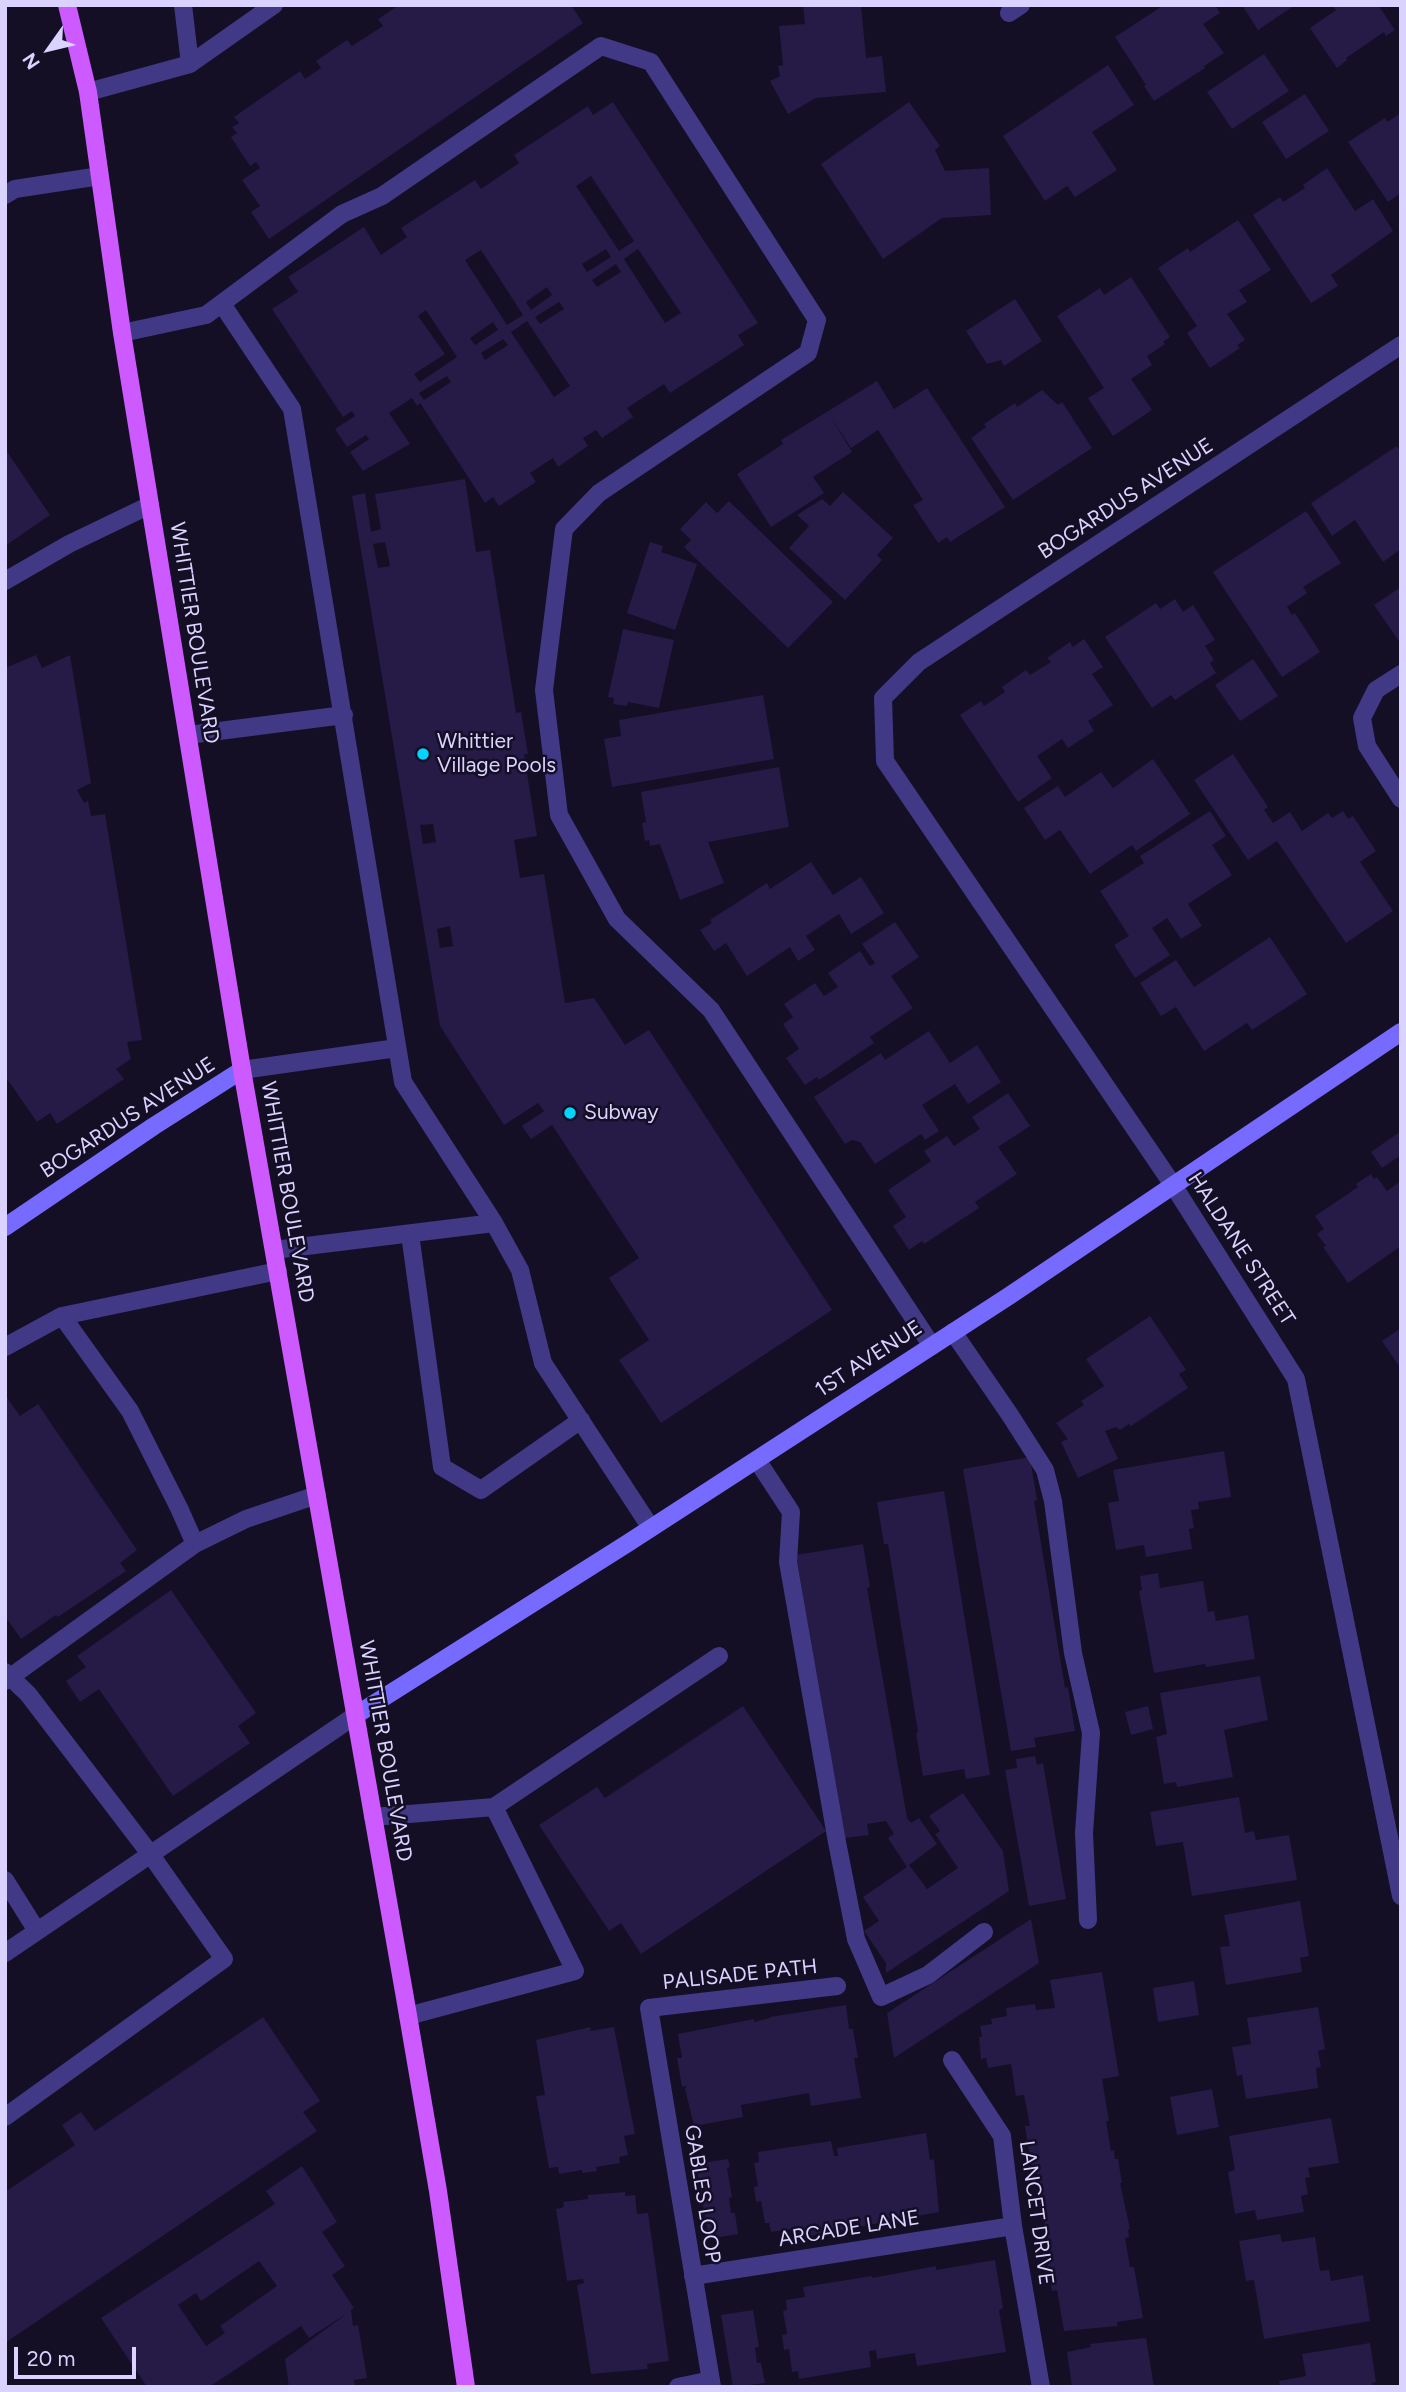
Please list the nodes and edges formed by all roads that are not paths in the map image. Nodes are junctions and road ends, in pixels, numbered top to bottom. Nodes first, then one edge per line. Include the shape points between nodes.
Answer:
1 (67, 5) edge
2 (183, 5) edge
3 (274, 5) edge
4 (190, 64) junction
5 (88, 92) junction
6 (100, 176) junction
7 (5, 195) edge
8 (222, 304) junction
9 (122, 332) junction
10 (1401, 345) edge
11 (150, 505) junction
12 (5, 581) edge
13 (1401, 674) edge
14 (883, 698) joint
15 (344, 715) junction
16 (188, 735) junction
17 (1401, 799) edge
18 (1401, 1032) edge
19 (397, 1048) junction
20 (242, 1070) junction
21 (1173, 1185) junction
22 (494, 1223) junction
23 (5, 1227) edge
24 (410, 1234) junction
25 (274, 1250) junction
26 (278, 1271) junction
27 (62, 1316) junction
28 (953, 1332) junction
29 (932, 1346) junction
30 (5, 1347) edge
31 (582, 1420) junction
32 (757, 1460) junction
33 (317, 1495) junction
34 (651, 1528) junction
35 (195, 1545) junction
36 (719, 1656) dead end
37 (7, 1677) edge
38 (356, 1715) junction
39 (494, 1807) junction
40 (373, 1817) junction
41 (151, 1855) junction
42 (5, 1880) edge
43 (1401, 1896) edge
44 (1088, 1920) dead end
45 (37, 1931) junction
46 (984, 1931) dead end
47 (5, 1953) edge
48 (837, 1986) dead end
49 (649, 2008) joint
50 (408, 2016) junction
51 (951, 2060) dead end
52 (5, 2117) edge
53 (1013, 2226) junction
54 (693, 2276) junction
55 (711, 2384) edge
56 (466, 2387) edge
57 (678, 2387) edge
58 (1041, 2387) edge

1 - 5 main road, WHITTIER BOULEVARD
2 - 4 street
3 - 4 street
4 - 5 street
5 - 6 main road, WHITTIER BOULEVARD
6 - 7 street via 15,189
6 - 9 main road, WHITTIER BOULEVARD
8 - 9 street via 206,315
8 - 15 street via 292,409
8 - 29 street via 342,214 382,196 601,46 651,62 817,320 808,353 599,493 564,529 544,691 559,815 617,919 711,1010
9 - 11 main road, WHITTIER BOULEVARD
10 - 14 street, BOGARDUS AVENUE via 919,662
11 - 12 street
11 - 16 main road, WHITTIER BOULEVARD
13 - 17 street via 1376,690 1362,718 1367,746
14 - 21 street, HALDANE STREET via 884,761
15 - 16 street
15 - 19 street
16 - 20 main road, WHITTIER BOULEVARD
18 - 21 main road, 1ST AVENUE
19 - 20 street
19 - 22 street via 403,1082
20 - 23 main road, BOGARDUS AVENUE
20 - 25 main road, WHITTIER BOULEVARD
21 - 28 main road, 1ST AVENUE
21 - 43 street, HALDANE STREET via 1296,1378
22 - 24 street
22 - 31 street via 520,1270 543,1363
24 - 25 street
24 - 31 street via 442,1467 481,1490
25 - 26 main road, WHITTIER BOULEVARD
26 - 27 street
26 - 33 main road, WHITTIER BOULEVARD
27 - 30 street
27 - 35 street via 130,1411
28 - 29 main road, 1ST AVENUE
28 - 44 street via 1045,1470 1073,1653 1091,1733 1084,1833
29 - 32 main road, 1ST AVENUE
31 - 34 street
32 - 34 main road, 1ST AVENUE
32 - 46 street via 791,1512 789,1562 837,1842 856,1939 881,1997 928,1975
33 - 35 street via 246,1520
33 - 38 main road, WHITTIER BOULEVARD
34 - 38 main road, 1ST AVENUE
35 - 37 street
36 - 39 street
37 - 41 street via 28,1694
38 - 40 main road, WHITTIER BOULEVARD
38 - 41 street
39 - 40 street
39 - 50 street via 575,1971
40 - 50 main road, WHITTIER BOULEVARD
41 - 45 street
41 - 52 street via 224,1959
42 - 45 street
45 - 47 street
48 - 49 street, PALISADE PATH
49 - 54 street, GABLES LOOP
50 - 56 main road, WHITTIER BOULEVARD
51 - 53 street, LANCET DRIVE via 1002,2136
53 - 54 street, ARCADE LANE
53 - 58 street, LANCET DRIVE
54 - 55 street, GABLES LOOP
55 - 57 street

